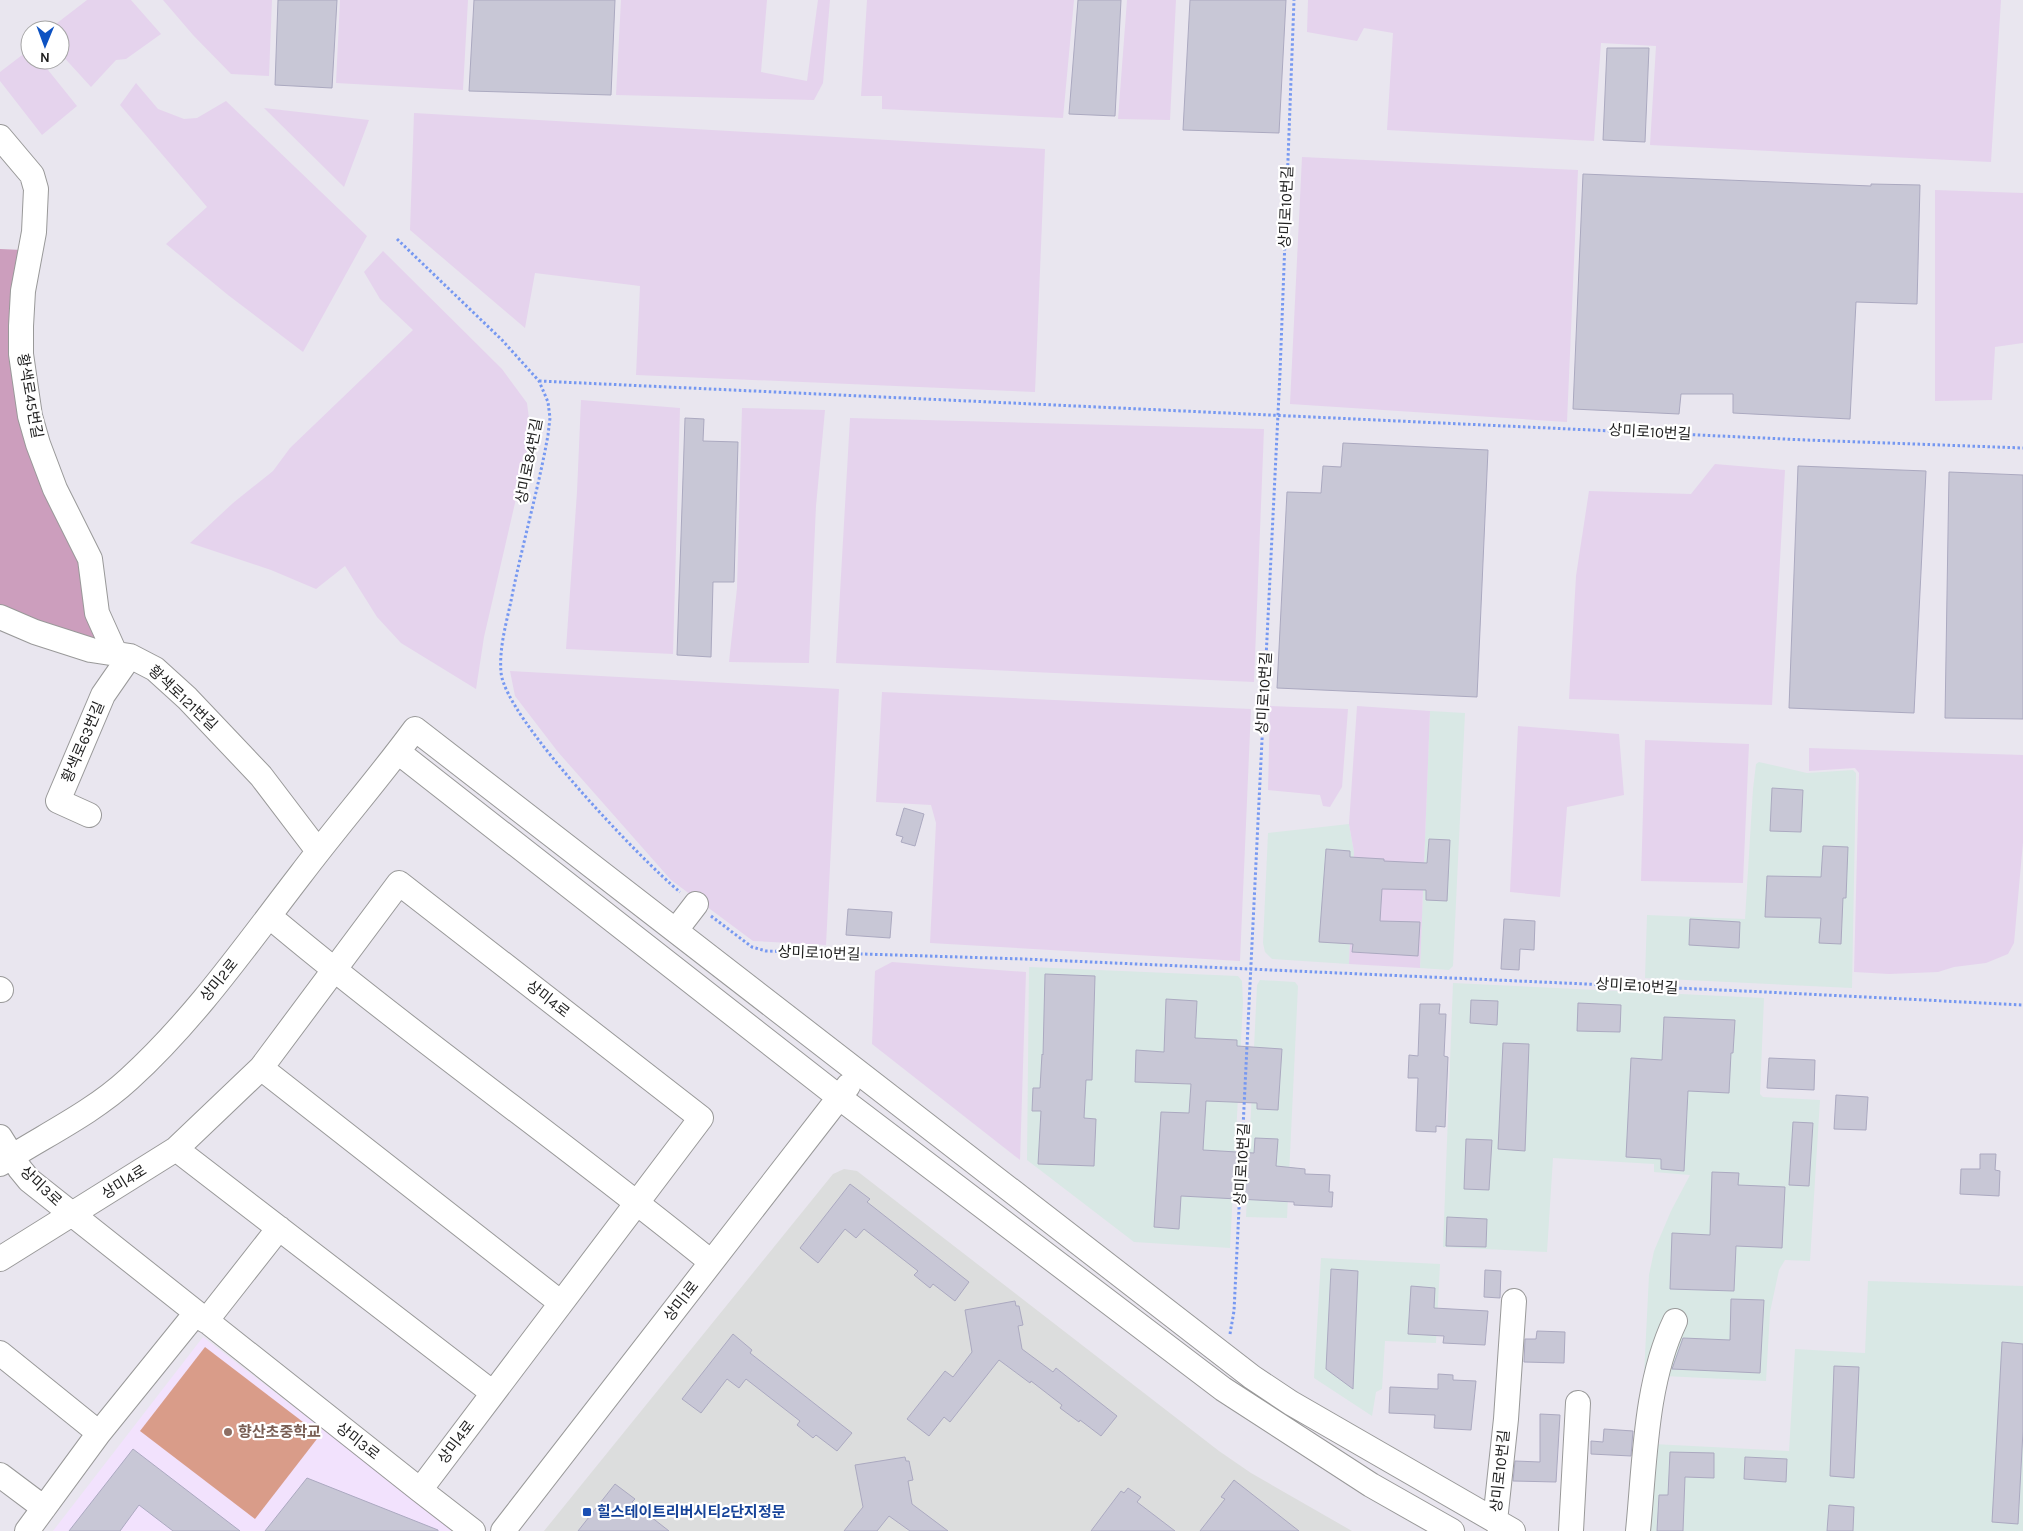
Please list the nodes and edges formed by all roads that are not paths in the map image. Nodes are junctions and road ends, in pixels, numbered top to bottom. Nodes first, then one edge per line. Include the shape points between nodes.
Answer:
1 (0, 137) edge
2 (0, 617) edge
3 (122, 654) junction
4 (398, 752) junction
5 (89, 815) dead end
6 (318, 851) junction
7 (696, 904) road end
8 (269, 916) junction
9 (676, 930) junction
10 (333, 970) junction
11 (261, 1068) junction
12 (858, 1071) junction
13 (840, 1098) junction
14 (176, 1150) junction
15 (4, 1152) edge
16 (637, 1202) junction
17 (72, 1214) junction
18 (278, 1228) junction
19 (0, 1259) edge
20 (711, 1262) junction
21 (1514, 1301) dead end
22 (561, 1303) junction
23 (201, 1317) junction
24 (1675, 1321) dead end
25 (0, 1353) edge
26 (493, 1393) junction
27 (1578, 1403) dead end
28 (99, 1432) junction
29 (0, 1474) edge
30 (420, 1490) junction
31 (44, 1508) junction
32 (1504, 1526) edge
33 (26, 1531) edge
34 (473, 1531) edge
35 (503, 1531) edge
36 (1452, 1531) edge
37 (1570, 1531) edge
38 (1638, 1531) edge

1 - 3 street, 황색로45번길 via 32,176 36,189 34,232 23,291 21,326 21,354 30,416 55,489 90,559 97,614
2 - 3 street, 황색로121번길 via 62,642
3 - 5 street, 황색로63번길 via 58,801
3 - 6 street, 황색로121번길 via 155,669 229,740
4 - 6 street, 상미2로
4 - 9 street, 상미2로 via 416,728
4 - 13 street
6 - 8 street, 상미2로
7 - 9 street
8 - 10 street
8 - 15 street, 상미2로 via 191,1015 128,1081 88,1110
9 - 12 street
10 - 11 street, 상미4로
10 - 16 street
10 - 16 street, 상미4로 via 399,883 701,1118
11 - 14 street, 상미4로
11 - 22 street
12 - 13 street, 상미1로
12 - 32 street via 1223,1356 1291,1403
13 - 20 street, 상미1로
13 - 36 street via 1223,1389 1372,1485
14 - 17 street, 상미4로
14 - 18 street
15 - 17 street, 상미3로 via 24,1175
16 - 20 street
16 - 22 street, 상미4로
17 - 19 street, 상미3로
17 - 23 street, 상미3로
18 - 23 street
18 - 26 street
20 - 35 street, 상미1로
21 - 32 street, 상미로10번길 via 1505,1428
22 - 26 street, 상미4로
23 - 28 street
23 - 30 street, 상미3로
24 - 38 street via 1656,1377
25 - 28 street
26 - 30 street, 상미4로
27 - 37 street
28 - 31 street
29 - 31 street
30 - 34 street, 상미3로
31 - 33 street

